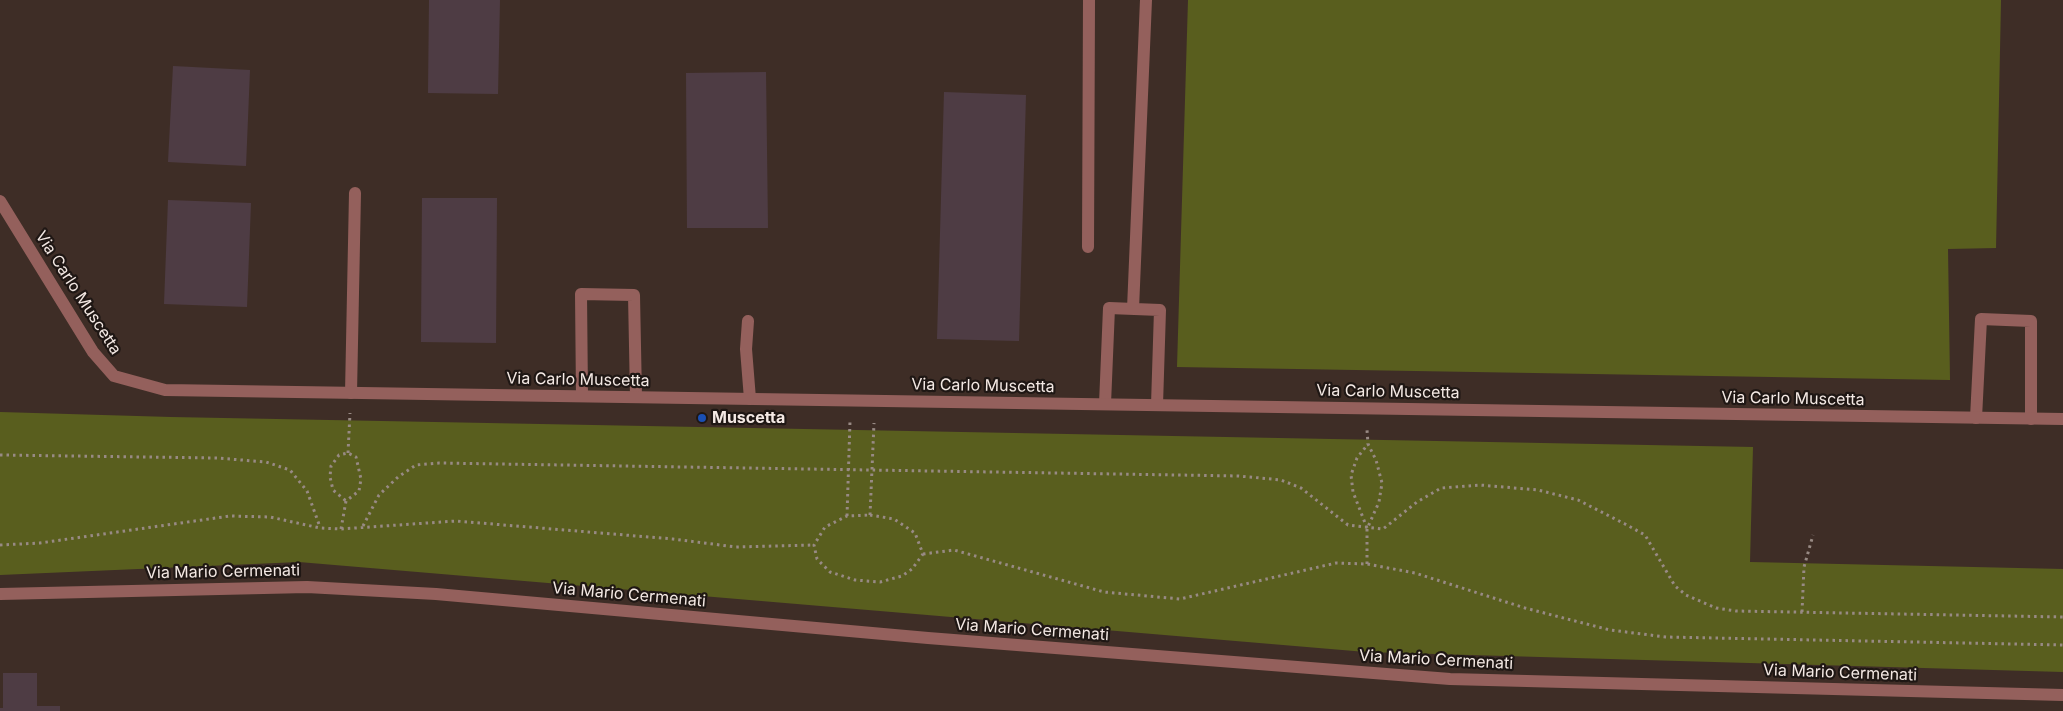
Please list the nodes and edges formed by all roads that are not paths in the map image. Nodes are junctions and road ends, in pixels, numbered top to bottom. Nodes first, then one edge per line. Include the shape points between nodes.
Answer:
1 (1089, 0) edge
2 (1146, 0) edge
3 (355, 193) dead end
4 (0, 200) edge
5 (1088, 247) dead end
6 (1133, 309) junction
7 (748, 321) dead end
8 (351, 393) junction
9 (582, 396) junction
10 (636, 397) junction
11 (750, 399) junction
12 (1105, 404) junction
13 (1157, 405) junction
14 (1976, 418) junction
15 (2031, 419) junction
16 (2063, 419) edge
17 (0, 594) edge
18 (2063, 695) edge

1 - 5 street
2 - 6 street
3 - 8 street
4 - 8 street, Via Carlo Muscetta via 93,352 114,376 165,390
6 - 12 street via 1109,308
6 - 13 street via 1160,310
7 - 11 street via 746,349
8 - 9 street, Via Carlo Muscetta
9 - 10 street, Via Carlo Muscetta
9 - 10 street via 581,294 634,296
10 - 11 street, Via Carlo Muscetta
11 - 12 street, Via Carlo Muscetta
12 - 13 street, Via Carlo Muscetta
13 - 14 street, Via Carlo Muscetta
14 - 15 street, Via Carlo Muscetta
14 - 15 street via 1981,319 2031,321
15 - 16 street, Via Carlo Muscetta
17 - 18 street, Via Mario Cermenati via 307,586 1450,679

